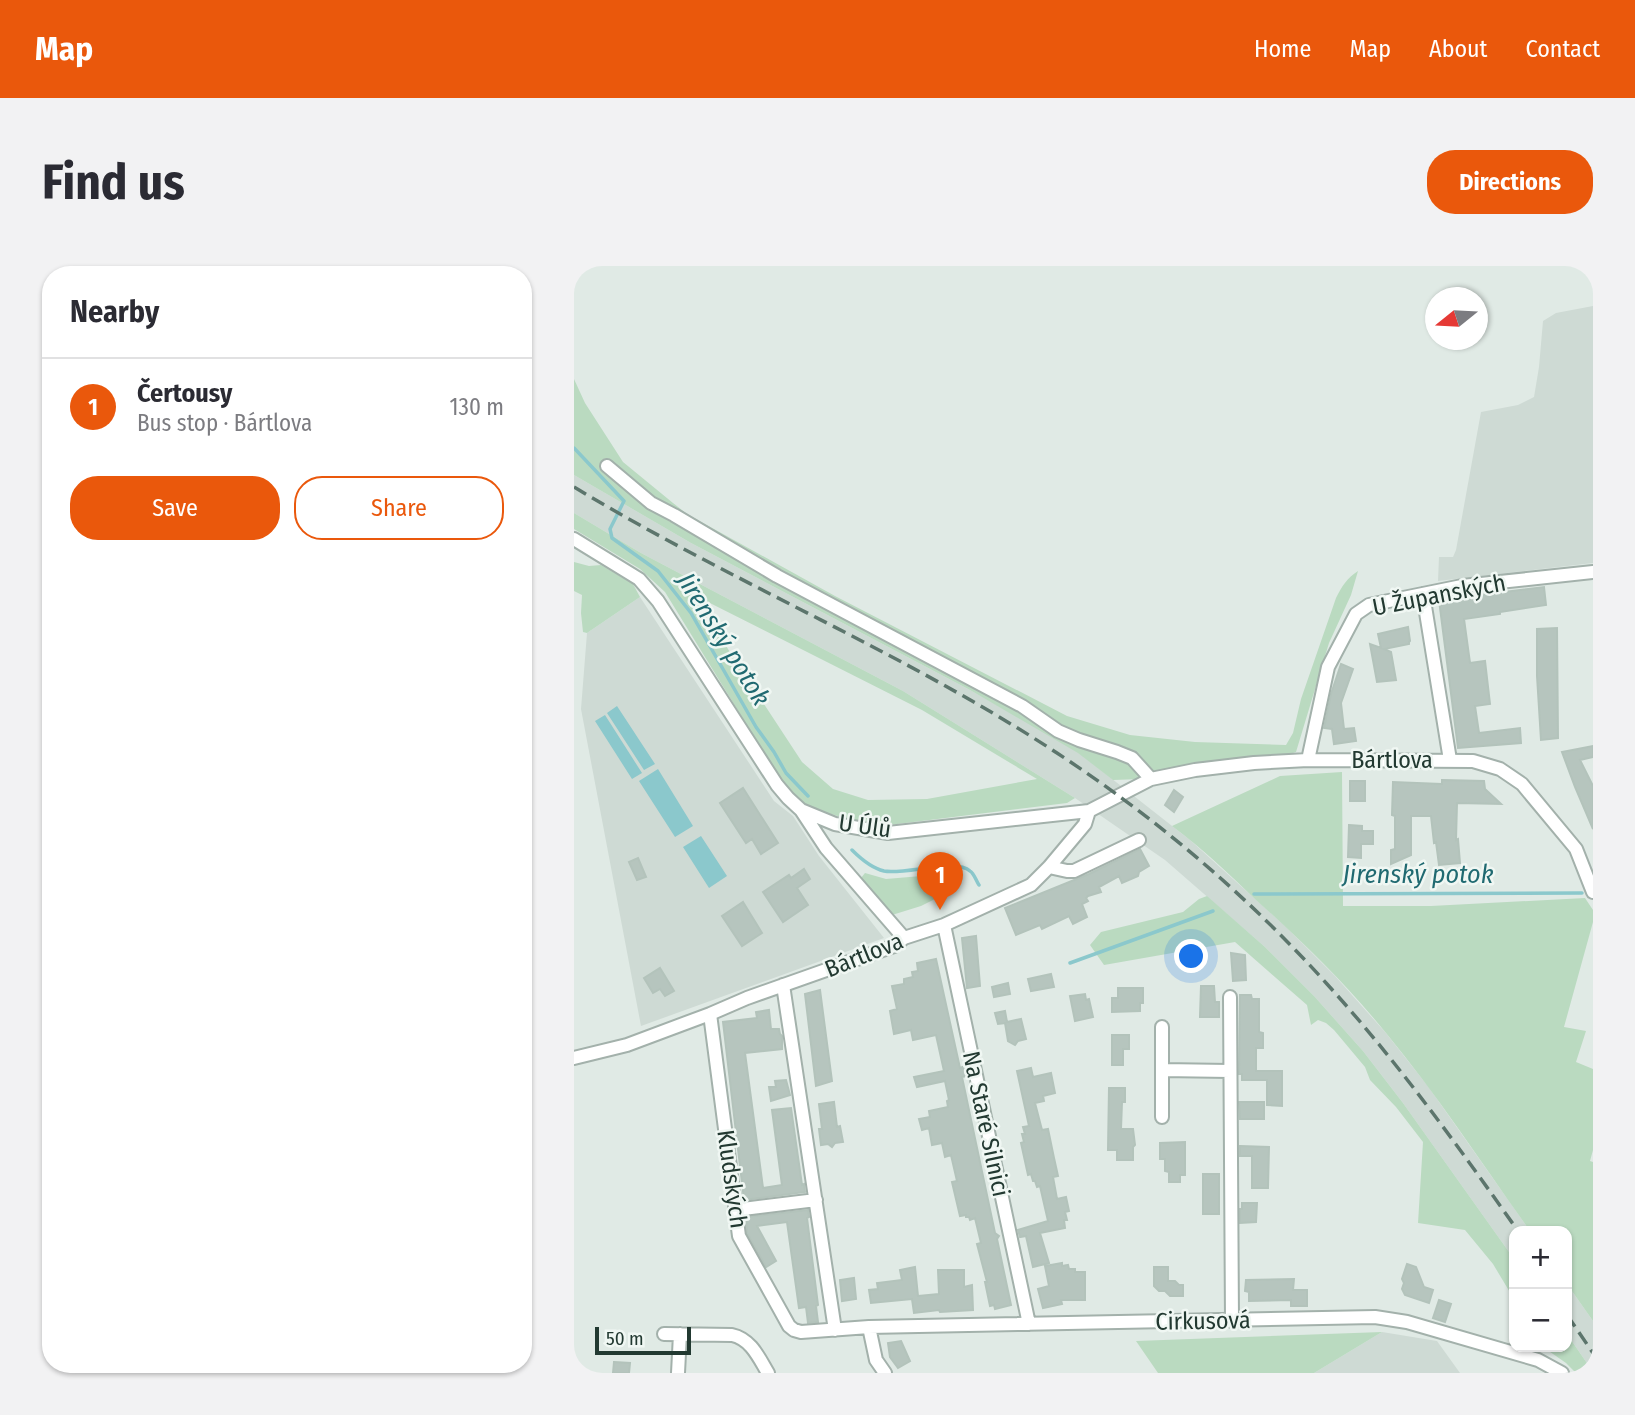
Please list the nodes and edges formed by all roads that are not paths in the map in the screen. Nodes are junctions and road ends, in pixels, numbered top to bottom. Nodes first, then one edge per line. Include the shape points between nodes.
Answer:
1 (607, 466) dead end
2 (574, 539) edge
3 (1593, 572) edge
4 (1423, 594) junction
5 (1308, 760) junction
6 (1450, 760) junction
7 (1151, 779) junction
8 (801, 810) junction
9 (1093, 810) junction
10 (1139, 840) dead end
11 (1049, 867) junction
12 (1593, 892) edge
13 (944, 925) junction
14 (904, 938) junction
15 (783, 985) junction
16 (1230, 997) dead end
17 (710, 1014) junction
18 (1162, 1027) dead end
19 (574, 1058) edge
20 (1162, 1070) junction
21 (1230, 1071) junction
22 (1163, 1117) dead end
23 (816, 1200) junction
24 (735, 1210) junction
25 (1232, 1321) junction
26 (1029, 1324) junction
27 (869, 1327) junction
28 (835, 1330) junction
29 (664, 1334) dead end
30 (680, 1334) junction
31 (678, 1373) edge
32 (768, 1373) edge
33 (885, 1373) edge
34 (1562, 1373) edge

1 - 7 street via 651,503 1022,706 1059,731 1132,758
2 - 8 street via 639,579 658,601 679,643 777,785
3 - 4 street, U Županských
4 - 5 street, U Županských via 1369,605 1356,614 1328,667
4 - 6 street
5 - 6 street, Bártlova
5 - 7 street, Bártlova via 1219,767
6 - 12 street, Bártlova via 1500,769 1522,784 1576,849
7 - 9 street, Bártlova
8 - 9 street, U Úlů via 835,824 888,833
8 - 14 street, U Úlů via 825,848
9 - 11 street, Bártlova
10 - 11 street via 1074,871
11 - 13 street, Bártlova via 1031,885
13 - 14 street, Bártlova
13 - 26 street, Na Staré Silnici
14 - 15 street, Bártlova via 894,946
15 - 17 street, Bártlova
15 - 23 street
16 - 21 street
17 - 19 street, Bártlova via 627,1045
17 - 24 street, Kludských
18 - 20 street
20 - 21 street
20 - 22 street
21 - 25 street
23 - 24 street
23 - 28 street
24 - 28 street, Kludských via 738,1236 789,1326 802,1332
25 - 26 street, Cirkusová
25 - 34 street, Cirkusová via 1375,1317 1407,1322 1538,1360
26 - 27 street, Cirkusová
27 - 28 street, Cirkusová
27 - 33 street via 876,1360
29 - 30 street
30 - 31 street
30 - 32 street via 739,1336 749,1343

